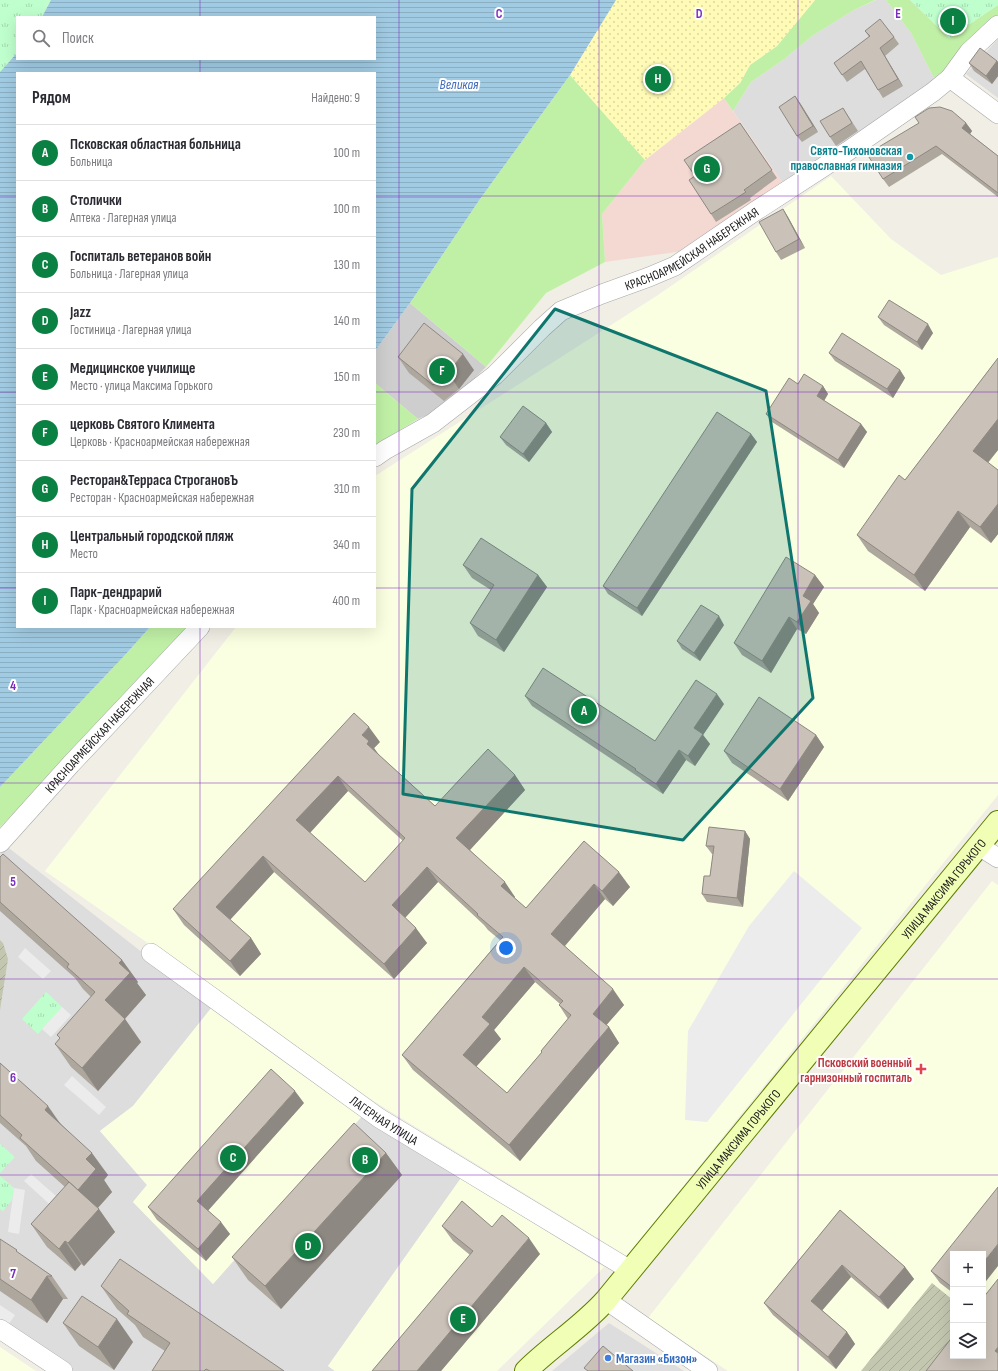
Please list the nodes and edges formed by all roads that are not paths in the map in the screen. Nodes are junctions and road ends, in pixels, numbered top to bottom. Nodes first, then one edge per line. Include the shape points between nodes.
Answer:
1 (998, 25) edge
2 (950, 78) junction
3 (998, 114) edge
4 (376, 457) edge
5 (199, 628) edge
6 (998, 822) edge
7 (0, 843) edge
8 (979, 846) junction
9 (998, 858) edge
10 (151, 952) dead end
11 (630, 1270) junction
12 (606, 1300) junction
13 (0, 1328) edge
14 (63, 1371) edge
15 (526, 1371) edge
16 (708, 1371) edge

1 - 2 street, КРАСНОАРМЕЙСКАЯ НАБЕРЕЖНАЯ via 968,52
2 - 3 street
2 - 4 street, КРАСНОАРМЕЙСКАЯ НАБЕРЕЖНАЯ via 855,147 675,266 562,311 489,380 433,422
5 - 7 street, КРАСНОАРМЕЙСКАЯ НАБЕРЕЖНАЯ
6 - 8 main road, УЛИЦА МАКСИМА ГОРЬКОГО
8 - 9 street
8 - 11 main road, УЛИЦА МАКСИМА ГОРЬКОГО
10 - 11 street, ЛАГЕРНАЯ УЛИЦА via 380,1118
11 - 12 main road, УЛИЦА МАКСИМА ГОРЬКОГО
12 - 15 main road, УЛИЦА МАКСИМА ГОРЬКОГО
12 - 16 street
13 - 14 street

